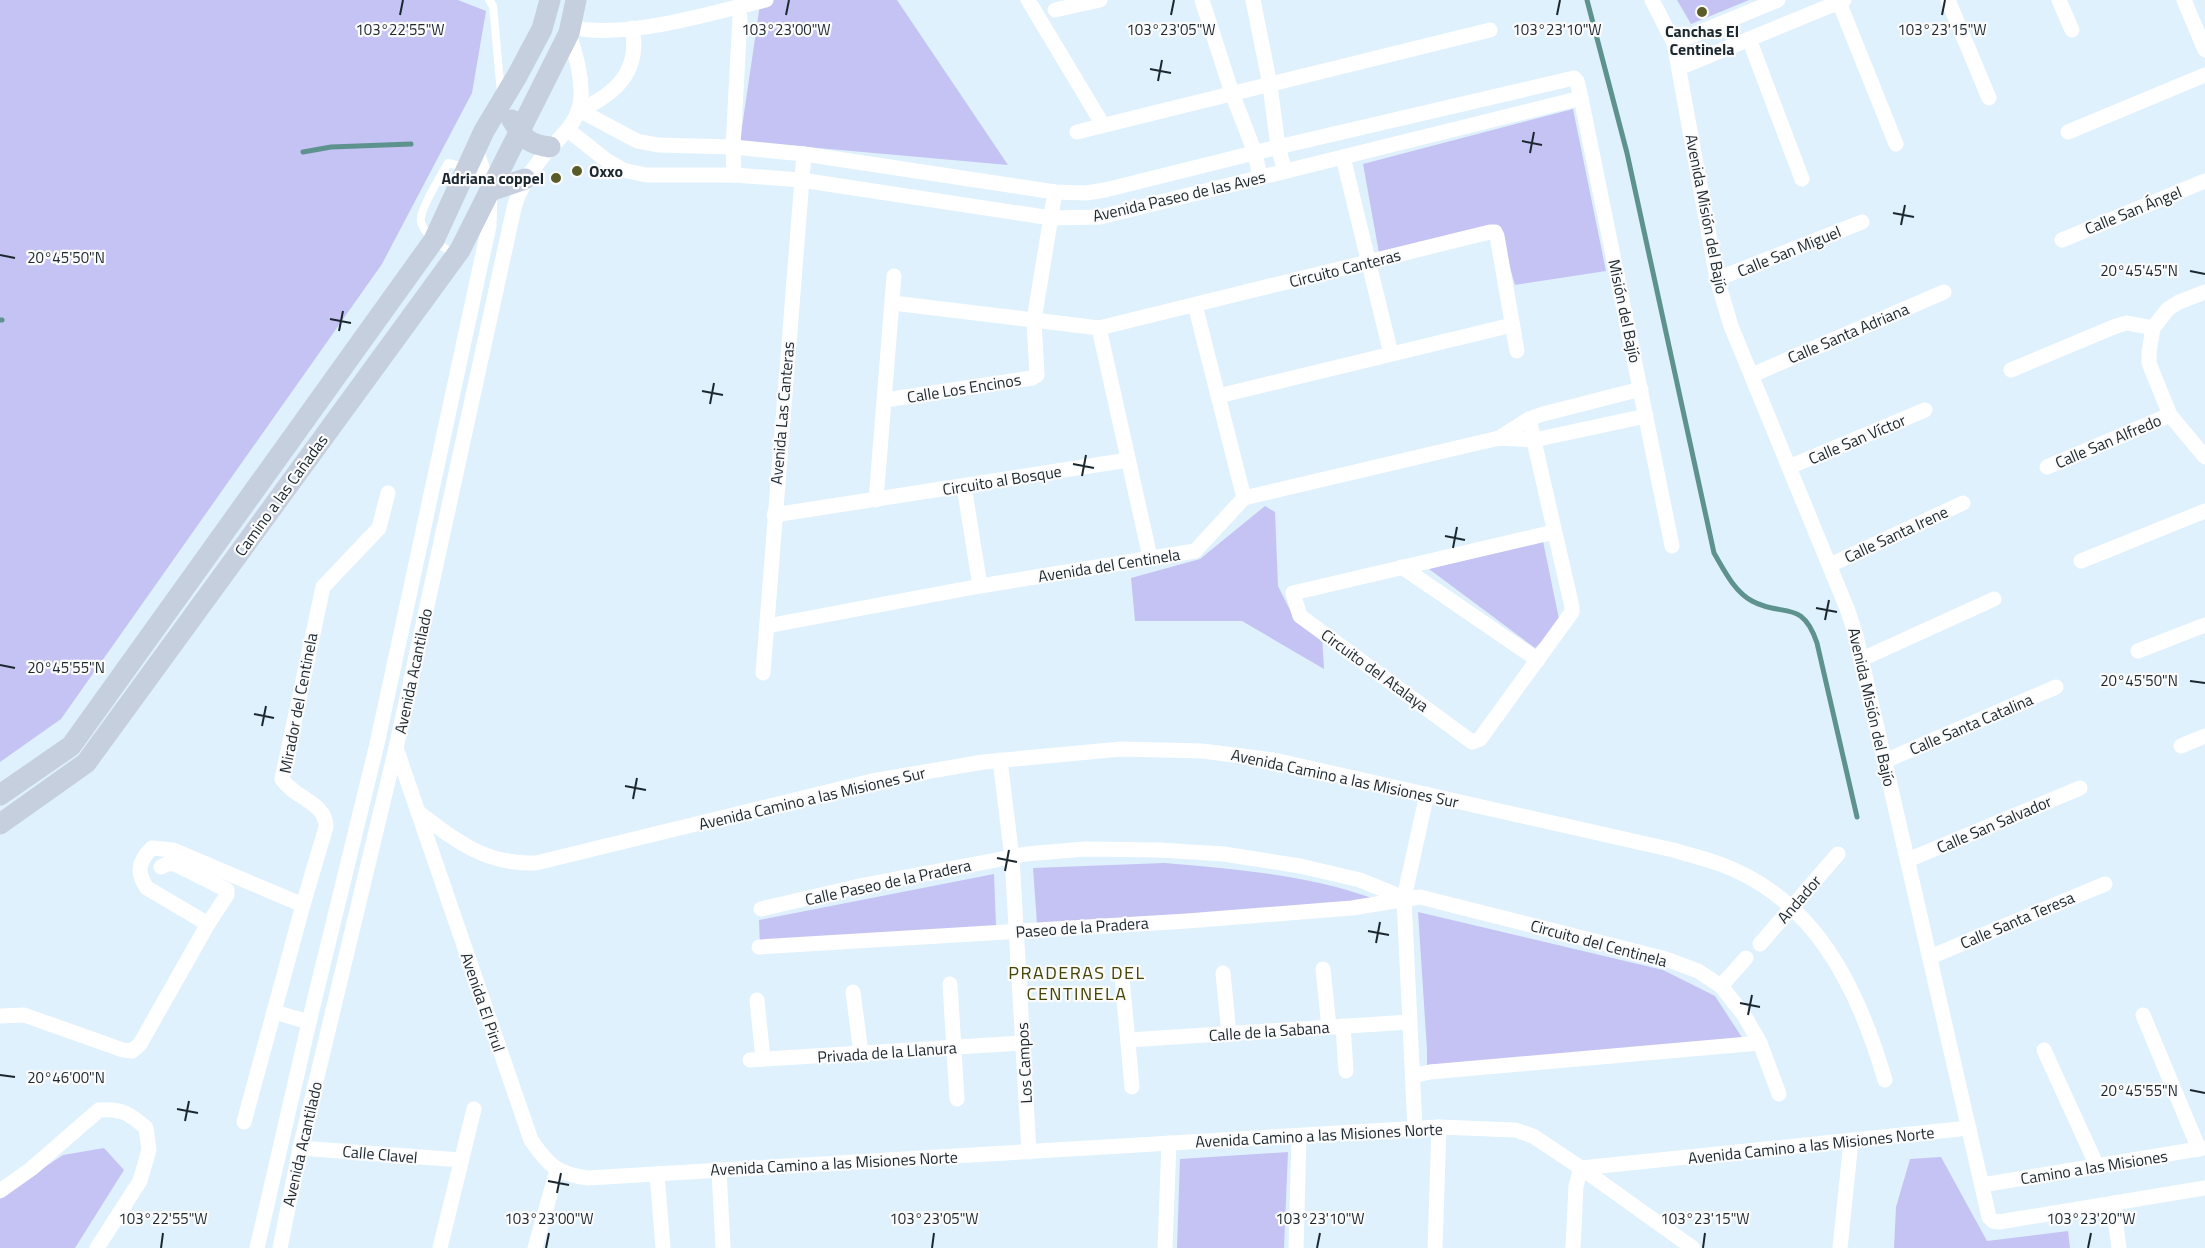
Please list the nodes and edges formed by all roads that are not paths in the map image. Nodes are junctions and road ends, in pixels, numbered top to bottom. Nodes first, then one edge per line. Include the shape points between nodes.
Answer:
1 (550, 0) edge
2 (576, 0) edge
3 (766, 0) edge
4 (1028, 0) edge
5 (1100, 0) edge
6 (1202, 0) edge
7 (1252, 0) edge
8 (1652, 0) edge
9 (1778, 0) edge
10 (1948, 0) edge
11 (2059, 0) edge
12 (2184, 0) edge
13 (1842, 1) edge
14 (492, 2) edge
15 (1055, 10) dead end
16 (740, 17) dead end
17 (632, 28) junction
18 (569, 30) junction
19 (1490, 30) dead end
20 (2072, 30) dead end
21 (1749, 39) junction
22 (1674, 43) junction
23 (2205, 50) edge
24 (1679, 68) junction
25 (2205, 75) edge
26 (1574, 78) joint
27 (1270, 85) junction
28 (1232, 93) junction
29 (1581, 98) junction
30 (1989, 98) dead end
31 (502, 100) junction
32 (579, 110) junction
33 (1103, 125) junction
34 (519, 130) junction
35 (568, 130) junction
36 (1077, 132) dead end
37 (2068, 132) dead end
38 (1893, 139) dead end
39 (550, 147) junction
40 (733, 147) junction
41 (1278, 147) junction
42 (1254, 153) junction
43 (804, 154) junction
44 (1343, 157) junction
45 (472, 159) junction
46 (907, 170) junction
47 (1285, 171) junction
48 (734, 175) junction
49 (1260, 177) junction
50 (525, 179) junction
51 (1802, 179) dead end
52 (801, 180) junction
53 (2205, 181) edge
54 (490, 191) junction
55 (1055, 192) junction
56 (903, 196) junction
57 (1051, 218) junction
58 (1862, 222) dead end
59 (434, 240) junction
60 (2062, 240) dead end
61 (456, 256) junction
62 (1367, 263) junction
63 (894, 276) dead end
64 (1717, 279) junction
65 (1944, 292) dead end
66 (2205, 292) edge
67 (893, 303) junction
68 (1195, 305) junction
69 (1034, 321) junction
70 (1512, 325) junction
71 (1099, 328) junction
72 (2153, 328) junction
73 (1517, 351) dead end
74 (1391, 354) junction
75 (2011, 370) dead end
76 (1752, 375) junction
77 (1641, 389) junction
78 (1218, 396) junction
79 (320, 398) junction
80 (885, 400) junction
81 (1925, 410) dead end
82 (341, 413) junction
83 (2170, 415) junction
84 (1646, 416) junction
85 (1529, 419) junction
86 (1498, 438) junction
87 (1534, 440) junction
88 (2205, 457) edge
89 (1128, 460) junction
90 (1789, 467) junction
91 (2047, 467) dead end
92 (964, 486) junction
93 (388, 493) dead end
94 (1244, 498) junction
95 (876, 500) junction
96 (1963, 503) dead end
97 (2205, 511) edge
98 (774, 515) junction
99 (1554, 532) junction
100 (1672, 546) dead end
101 (1150, 557) junction
102 (2081, 561) dead end
103 (1830, 565) junction
104 (1402, 567) junction
105 (981, 586) junction
106 (1994, 599) dead end
107 (2205, 625) edge
108 (767, 626) junction
109 (2138, 651) dead end
110 (1862, 659) junction
111 (1538, 660) junction
112 (763, 673) dead end
113 (2056, 687) dead end
114 (2205, 736) edge
115 (377, 744) junction
116 (2181, 746) dead end
117 (396, 748) junction
118 (1000, 760) junction
119 (1885, 761) junction
120 (2080, 788) dead end
121 (1427, 794) junction
122 (0, 795) edge
123 (418, 812) junction
124 (0, 824) edge
125 (1838, 854) dead end
126 (1012, 858) junction
127 (1908, 860) junction
128 (161, 867) dead end
129 (2105, 884) dead end
130 (1404, 898) junction
131 (303, 904) junction
132 (1792, 908) junction
133 (762, 909) dead end
134 (208, 924) junction
135 (1017, 932) junction
136 (1760, 944) dead end
137 (759, 947) dead end
138 (1930, 957) junction
139 (1746, 958) dead end
140 (1323, 969) dead end
141 (1222, 973) dead end
142 (1122, 977) dead end
143 (950, 984) dead end
144 (1721, 986) junction
145 (853, 992) dead end
146 (757, 1000) dead end
147 (274, 1012) junction
148 (2143, 1015) dead end
149 (0, 1016) edge
150 (309, 1022) junction
151 (1410, 1022) junction
152 (1336, 1027) junction
153 (1229, 1034) junction
154 (1128, 1040) junction
155 (1023, 1043) junction
156 (1760, 1043) junction
157 (954, 1047) junction
158 (2044, 1050) dead end
159 (861, 1053) junction
160 (1346, 1071) dead end
161 (1413, 1076) junction
162 (1885, 1080) dead end
163 (1132, 1087) dead end
164 (1779, 1094) dead end
165 (957, 1099) dead end
166 (474, 1109) dead end
167 (244, 1122) dead end
168 (1439, 1127) junction
169 (1969, 1128) junction
170 (1415, 1129) junction
171 (1299, 1136) junction
172 (1851, 1141) junction
173 (1169, 1143) junction
174 (300, 1148) junction
175 (2202, 1149) edge
176 (1029, 1152) junction
177 (461, 1161) junction
178 (2097, 1166) junction
179 (1581, 1168) junction
180 (557, 1170) junction
181 (719, 1170) junction
182 (657, 1174) junction
183 (1982, 1185) junction
184 (2205, 1188) edge
185 (0, 1191) edge
186 (2113, 1203) junction
187 (97, 1248) edge
188 (257, 1248) edge
189 (280, 1248) edge
190 (440, 1248) edge
191 (536, 1248) edge
192 (663, 1248) edge
193 (723, 1248) edge
194 (1165, 1248) edge
195 (1296, 1248) edge
196 (1435, 1248) edge
197 (1573, 1248) edge
198 (1693, 1248) edge
199 (1840, 1248) edge
200 (2119, 1248) edge

1 - 31 main road, Camino a las Cañadas via 542,29
2 - 18 main road, Camino a las Cañadas
3 - 17 street
4 - 33 street
5 - 15 street
6 - 28 street
7 - 27 street
8 - 22 street, Avenida Misión del Bajío
9 - 22 street
10 - 30 street
11 - 20 street
12 - 23 street
13 - 21 street
13 - 38 street
14 - 31 lane
16 - 40 street
17 - 18 street via 601,32
17 - 32 street via 633,58 625,76 613,92
18 - 32 street, Avenida Acantilado via 581,78
18 - 34 main road, Camino a las Cañadas
19 - 27 street
21 - 24 street
21 - 51 street
22 - 24 street, Avenida Misión del Bajío
24 - 64 street, Avenida Misión del Bajío
25 - 37 street
26 - 29 street, Misión del Bajío
26 - 41 street, Avenida Paseo de las Aves
27 - 28 street
27 - 41 street
28 - 33 street
28 - 42 street
29 - 44 street, Avenida Paseo de las Aves
29 - 77 street, Misión del Bajío
31 - 34 main road
31 - 45 main road, Camino a las Cañadas
32 - 35 street, Avenida Acantilado
32 - 40 street, Avenida Paseo de las Aves via 638,141
33 - 36 street
34 - 39 main road via 527,141
34 - 54 main road, Camino a las Cañadas
35 - 39 street, Avenida Acantilado
35 - 48 street, Avenida Paseo de las Aves via 623,170 646,176
39 - 50 street, Avenida Acantilado
40 - 43 street, Avenida Paseo de las Aves
40 - 48 street
41 - 42 street, Avenida Paseo de las Aves
41 - 47 street
42 - 49 street
42 - 55 street, Avenida Paseo de las Aves via 1106,190
43 - 46 street, Avenida Paseo de las Aves
43 - 52 street, Avenida Las Canteras
44 - 47 street, Avenida Paseo de las Aves
44 - 62 street
45 - 54 street, Avenida Acantilado
45 - 59 main road, Camino a las Cañadas
46 - 55 street, Avenida Paseo de las Aves
46 - 56 street
47 - 49 street, Avenida Paseo de las Aves
48 - 52 street, Avenida Paseo de las Aves
49 - 57 street, Avenida Paseo de las Aves via 1100,217
50 - 54 main road
50 - 117 street, Avenida Acantilado via 510,224
52 - 56 street, Avenida Paseo de las Aves
52 - 98 street, Avenida Las Canteras
53 - 60 street, Calle San Ángel
54 - 61 main road, Camino a las Cañadas
54 - 115 street, Avenida Acantilado via 489,226
55 - 57 street, Calle Los Encinos
56 - 57 street, Avenida Paseo de las Aves
57 - 69 street, Calle Los Encinos
58 - 64 street, Calle San Miguel
59 - 61 lane
59 - 79 main road, Camino a las Cañadas
61 - 82 main road, Camino a las Cañadas
62 - 68 street, Circuito Canteras
62 - 70 street, Circuito Canteras via 1495,232
62 - 74 street
63 - 67 street
64 - 76 street, Avenida Misión del Bajío
65 - 76 street, Calle Santa Adriana
66 - 72 street via 2168,309
67 - 69 street
67 - 80 street
68 - 71 street
68 - 78 street
69 - 71 street
69 - 80 street, Calle Los Encinos via 1037,375
70 - 73 street, Circuito Canteras
70 - 74 street
71 - 89 street
72 - 75 street via 2127,322
72 - 83 street via 2149,363
74 - 78 street
76 - 90 street, Avenida Misión del Bajío
77 - 84 street, Misión del Bajío
77 - 85 street
78 - 94 street
79 - 82 main road
79 - 122 main road, Camino a las Cañadas via 71,746
80 - 95 street
81 - 90 street, Calle San Víctor
82 - 124 main road, Camino a las Cañadas via 86,763
83 - 88 street
83 - 91 street, Calle San Alfredo
84 - 87 street
84 - 100 street, Misión del Bajío
85 - 86 street
85 - 87 street, Circuito del Atalaya
86 - 87 street
86 - 94 street
87 - 99 street, Circuito del Atalaya
89 - 92 street, Circuito al Bosque
89 - 101 street
90 - 103 street, Avenida Misión del Bajío
92 - 95 street, Circuito al Bosque
92 - 105 street
93 - 131 street, Mirador del Centinela via 379,528 322,587 282,769 286,786 326,818
94 - 101 street, Avenida del Centinela via 1195,551
95 - 98 street, Circuito al Bosque
96 - 103 street, Calle Santa Irene
97 - 102 street
98 - 108 street, Avenida Las Canteras
99 - 104 street, Circuito del Atalaya
99 - 111 street, Circuito del Atalaya via 1572,612
101 - 105 street, Avenida del Centinela
103 - 110 street, Avenida Misión del Bajío
104 - 111 street
104 - 111 street, Circuito del Atalaya via 1293,593 1300,616 1472,742 1480,740
105 - 108 street, Avenida del Centinela
106 - 110 street
107 - 109 street
108 - 112 street, Avenida Las Canteras
110 - 119 street, Avenida Misión del Bajío
113 - 119 street, Calle Santa Catalina
114 - 116 street
115 - 117 street
115 - 150 street, Avenida Acantilado
117 - 123 street, Avenida El Pirul
117 - 174 street, Avenida Acantilado
118 - 121 street, Avenida Camino a las Misiones Sur via 1121,749 1202,751 1274,760
118 - 123 street, Avenida Camino a las Misiones Sur via 872,781 536,863 485,856
118 - 126 street, Los Campos
119 - 127 street, Avenida Misión del Bajío
120 - 127 street, Calle San Salvador
121 - 130 street
121 - 132 street, Avenida Camino a las Misiones Sur via 1718,863 1751,879
123 - 180 street, Avenida El Pirul via 531,1140 545,1161
125 - 132 street, Andador
126 - 130 street, Calle Paseo de la Pradera via 1085,849 1224,854 1360,880
126 - 133 street, Calle Paseo de la Pradera via 864,885
126 - 135 street, Los Campos
127 - 138 street, Avenida Misión del Bajío
128 - 134 street via 175,864 227,890
129 - 138 street, Calle Santa Teresa
130 - 135 street, Paseo de la Pradera via 1352,908
130 - 144 street, Circuito del Centinela via 1420,897 1666,959 1698,971
130 - 151 street
131 - 134 street via 173,850 152,848 140,866 141,880 147,888
131 - 147 street, Mirador del Centinela
132 - 136 street, Andador
132 - 162 street, Avenida Camino a las Misiones Sur via 1820,937 1837,963 1876,1050
134 - 149 street via 140,1044 132,1050 24,1015
135 - 137 street, Paseo de la Pradera
135 - 155 street, Los Campos
138 - 169 street, Avenida Misión del Bajío
139 - 144 street
140 - 152 street
141 - 153 street
142 - 154 street
143 - 157 street
144 - 156 street, Circuito del Centinela
145 - 159 street
146 - 159 street, Privada de la Llanura via 756,1060
147 - 150 street
147 - 167 street, Mirador del Centinela
148 - 175 street
150 - 188 street, Avenida Acantilado
151 - 152 street, Calle de la Sabana
151 - 161 street
152 - 153 street, Calle de la Sabana
152 - 160 street
153 - 154 street, Calle de la Sabana
154 - 163 street
155 - 157 street, Privada de la Llanura
155 - 176 street, Los Campos
156 - 161 street
156 - 164 street, Circuito del Centinela
157 - 159 street, Privada de la Llanura
157 - 165 street
158 - 178 street
161 - 170 street
166 - 177 street
168 - 170 street, Avenida Camino a las Misiones Norte
168 - 179 street, Avenida Camino a las Misiones Norte via 1515,1130 1533,1136
168 - 196 street
169 - 172 street, Avenida Camino a las Misiones Norte
169 - 183 street, Avenida Misión del Bajío
170 - 171 street, Avenida Camino a las Misiones Norte
171 - 173 street, Avenida Camino a las Misiones Norte
171 - 195 street
172 - 179 street, Avenida Camino a las Misiones Norte
172 - 199 street
173 - 176 street, Avenida Camino a las Misiones Norte
173 - 194 street
174 - 177 street, Calle Clavel
174 - 189 street, Avenida Acantilado
175 - 178 street, Camino a las Misiones
176 - 181 street, Avenida Camino a las Misiones Norte
177 - 190 street
178 - 183 street, Camino a las Misiones
179 - 197 street via 1576,1186
179 - 198 street
180 - 182 street via 588,1178
180 - 191 street
181 - 182 street, Avenida Camino a las Misiones Norte
181 - 193 street
182 - 192 street
183 - 186 street, Avenida Misión del Bajío via 1989,1217 1999,1222
184 - 186 street
185 - 187 street via 99,1110 129,1113 146,1128 149,1150 140,1181
186 - 200 street

